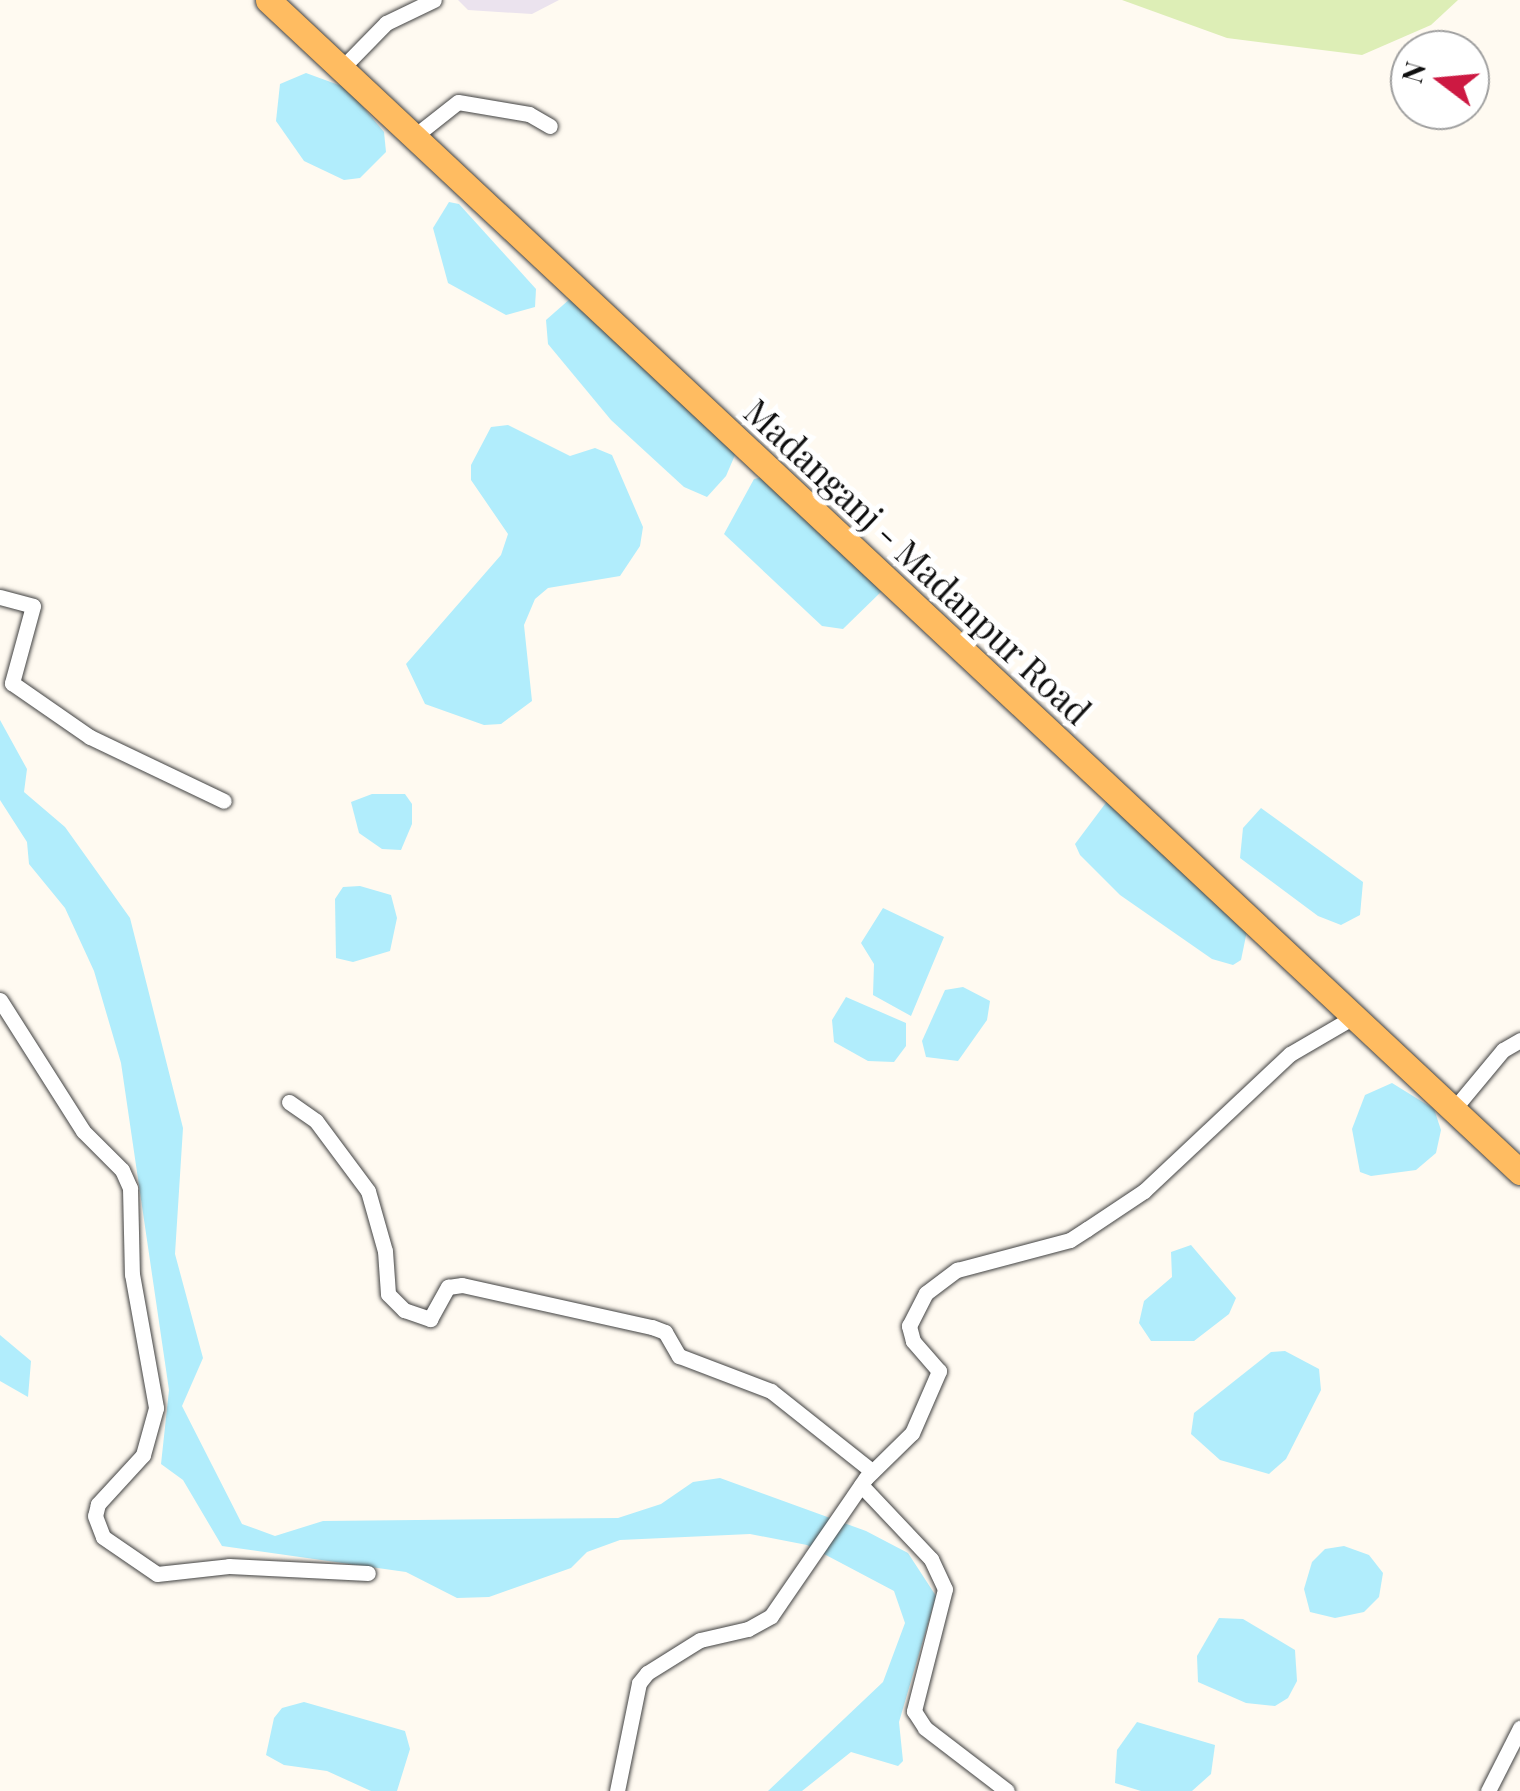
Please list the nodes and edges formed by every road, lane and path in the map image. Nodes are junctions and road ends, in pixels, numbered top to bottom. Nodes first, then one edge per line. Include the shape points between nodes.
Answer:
1 (268, 0) edge
2 (434, 0) edge
3 (342, 68) junction
4 (550, 126) dead end
5 (416, 136) junction
6 (0, 597) edge
7 (224, 801) dead end
8 (0, 1000) edge
9 (1355, 1016) junction
10 (1520, 1040) edge
11 (289, 1102) dead end
12 (1453, 1110) junction
13 (1520, 1172) edge
14 (872, 1471) junction
15 (861, 1486) junction
16 (368, 1572) dead end
17 (1520, 1728) edge
18 (617, 1791) edge
19 (1007, 1791) edge
20 (1488, 1791) edge

1 - 3 main road, Madanganj - Madanpur Road
2 - 3 street via 386,23
3 - 5 main road, Madanganj - Madanpur Road
4 - 5 street via 529,114 458,102
5 - 9 main road, Madanganj - Madanpur Road
6 - 7 street via 32,606 12,683 90,737
8 - 16 street via 83,1131 122,1170 130,1188 132,1274 156,1408 143,1454 98,1504 94,1516 103,1537 157,1574 229,1566
9 - 12 main road, Madanganj - Madanpur Road
9 - 14 street via 1290,1054 1144,1191 1070,1240 980,1262 937,1282 914,1308 909,1326 939,1371 912,1433
10 - 12 street
11 - 14 street via 316,1121 368,1191 385,1251 388,1294 404,1310 430,1318 448,1287 462,1285 652,1327 665,1332 679,1356 772,1391
12 - 13 main road, Madanganj - Madanpur Road
14 - 15 street
15 - 18 street via 771,1616 748,1630 700,1640 647,1673 639,1683
15 - 19 street via 931,1560 944,1588 914,1711 925,1728
17 - 20 street

